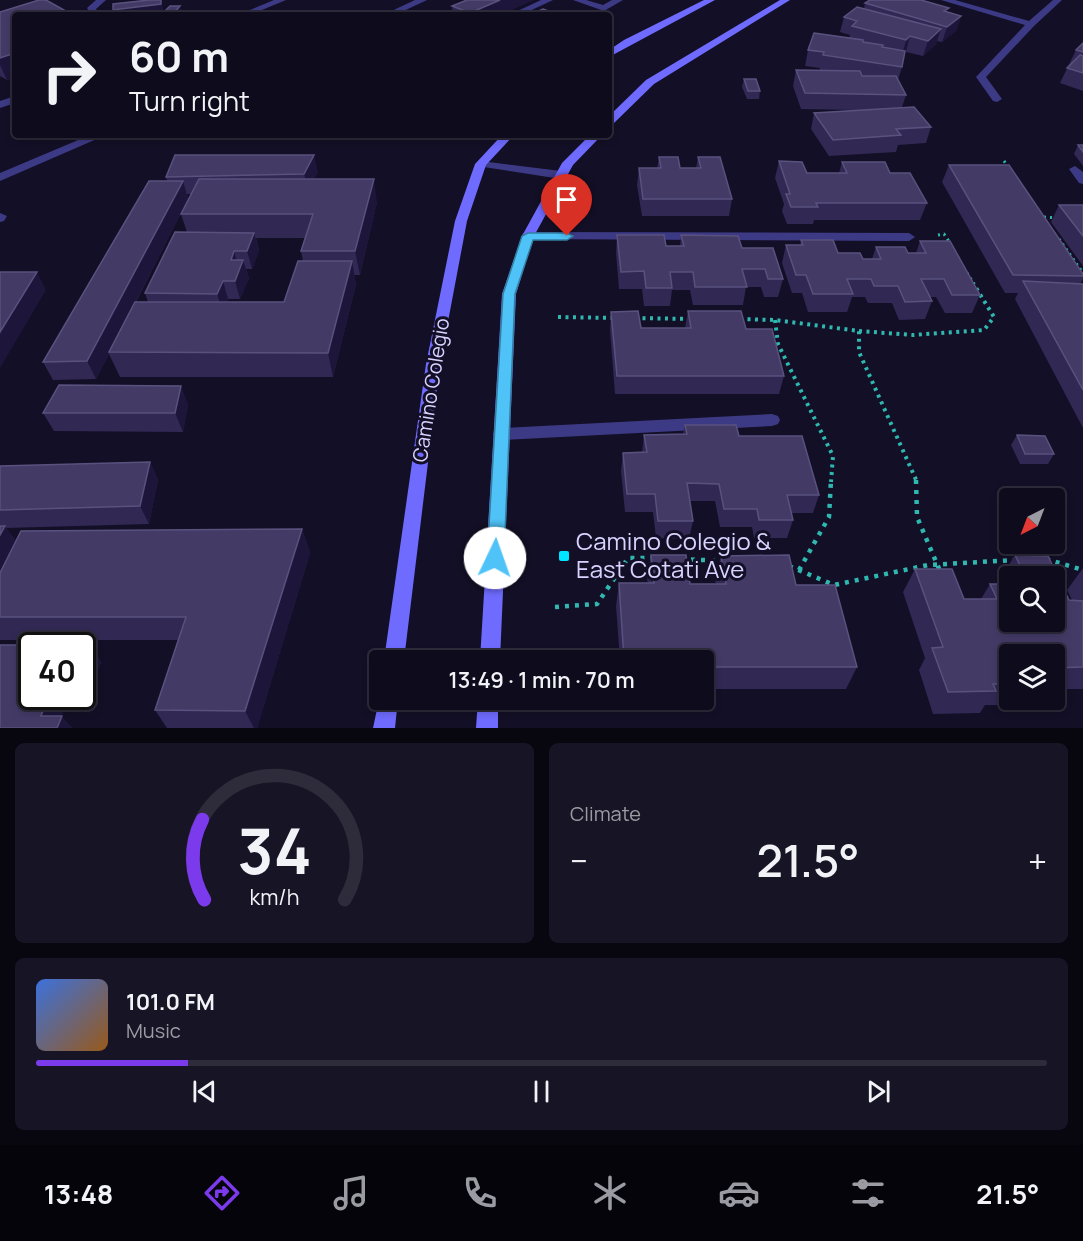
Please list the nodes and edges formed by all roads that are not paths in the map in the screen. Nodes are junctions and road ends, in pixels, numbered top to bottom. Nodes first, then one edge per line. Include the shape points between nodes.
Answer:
1 (102, 0) edge
2 (282, 0) edge
3 (423, 0) edge
4 (549, 0) edge
5 (577, 0) edge
6 (619, 0) edge
7 (711, 0) edge
8 (786, 0) edge
9 (945, 0) edge
10 (1058, 0) edge
11 (94, 12) edge
12 (250, 12) edge
13 (394, 12) edge
14 (520, 12) edge
15 (1031, 24) junction
16 (612, 52) edge
17 (997, 99) dead end
18 (612, 119) edge
19 (93, 138) edge
20 (505, 138) edge
21 (593, 138) edge
22 (481, 165) junction
23 (1075, 169) dead end
24 (561, 175) junction
25 (0, 177) edge
26 (1083, 180) edge
27 (528, 236) junction
28 (909, 237) road end
29 (772, 420) dead end
30 (501, 434) junction
31 (395, 650) edge
32 (490, 650) edge
33 (386, 710) edge
34 (488, 710) edge
35 (384, 728) edge
36 (487, 728) edge

1 - 11 street via 91,8
2 - 12 street
3 - 13 street
4 - 14 street
5 - 6 street via 603,8
7 - 16 street
8 - 18 street via 650,82
9 - 15 street
10 - 15 street
15 - 17 street via 981,77
19 - 25 street
20 - 22 street, Camino Colegio
21 - 24 street
22 - 24 street
22 - 31 street, Camino Colegio via 461,221 433,363
23 - 26 street
24 - 27 street
27 - 28 street
27 - 30 street via 509,294
29 - 30 street
30 - 32 street
33 - 35 street
34 - 36 street

